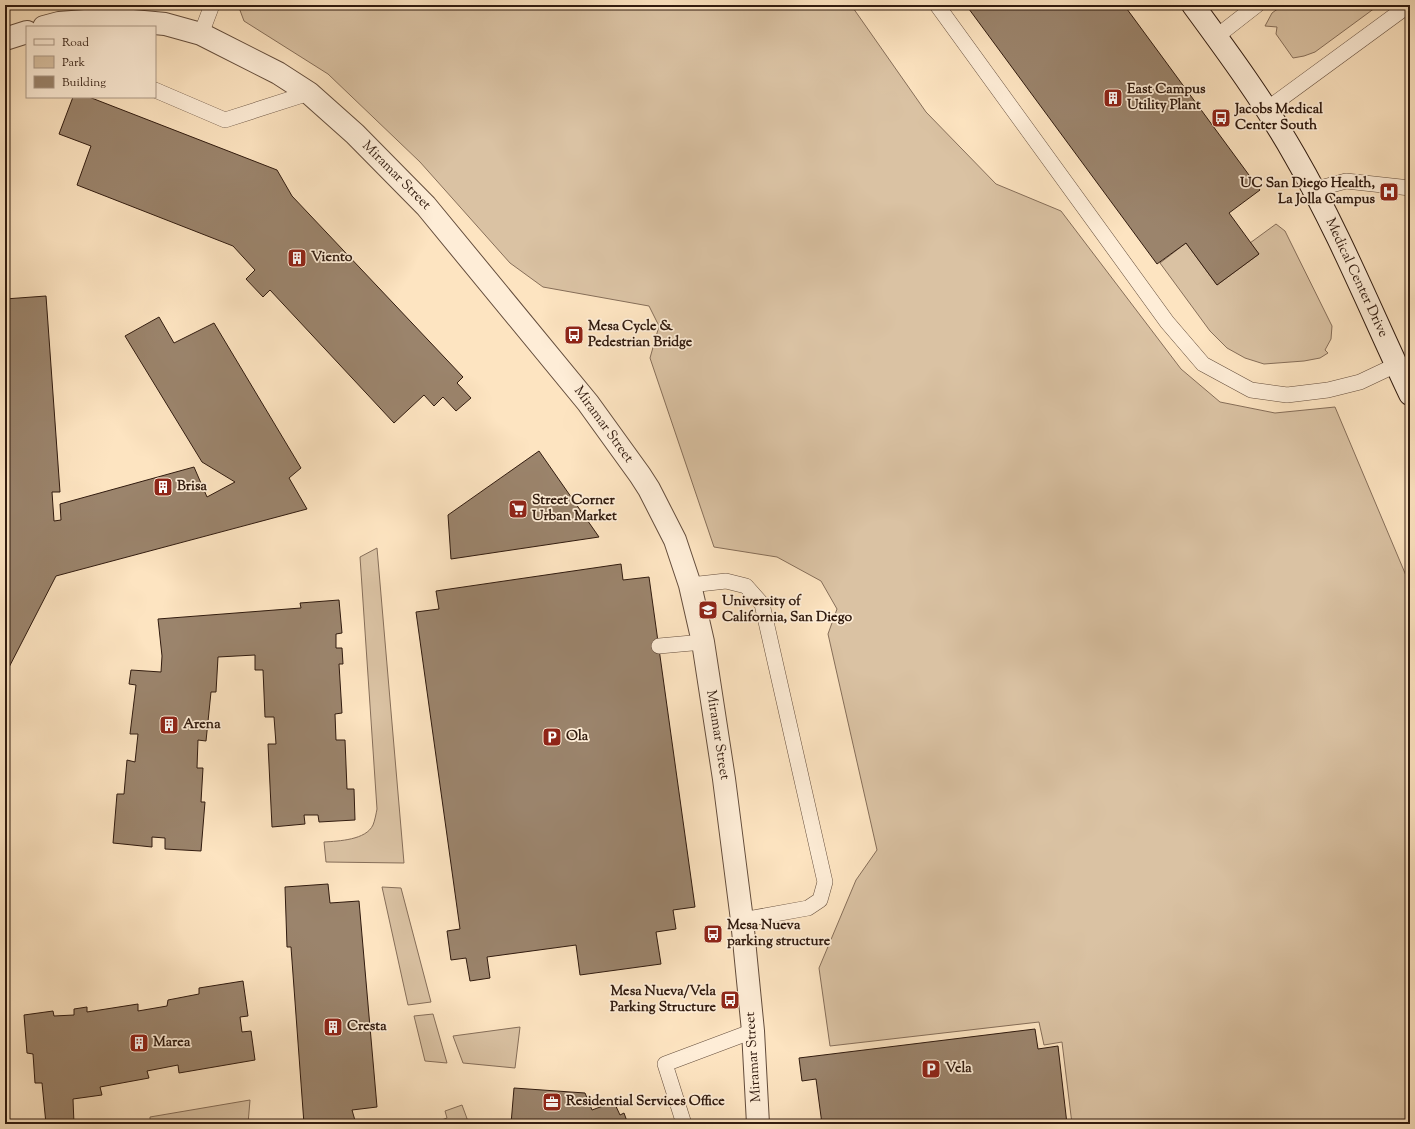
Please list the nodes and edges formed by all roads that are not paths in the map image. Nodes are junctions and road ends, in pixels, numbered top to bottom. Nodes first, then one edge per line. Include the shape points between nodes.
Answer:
1 (212, 5) edge
2 (937, 5) edge
3 (1193, 5) edge
4 (1257, 5) edge
5 (1409, 5) edge
6 (111, 23) edge
7 (48, 26) edge
8 (26, 32) edge
9 (201, 34) junction
10 (1216, 37) junction
11 (5, 39) edge
12 (156, 90) edge
13 (309, 93) junction
14 (1267, 109) junction
15 (1410, 188) edge
16 (1313, 190) junction
17 (1396, 364) junction
18 (1410, 394) edge
19 (690, 585) junction
20 (702, 642) junction
21 (659, 646) dead end
22 (742, 920) junction
23 (753, 1032) junction
24 (684, 1124) edge
25 (758, 1124) edge

1 - 9 lane
2 - 17 lane via 1167,322 1203,364 1251,390 1287,395 1328,390 1360,382
3 - 10 street, Medical Center Drive
4 - 10 lane
5 - 14 lane
6 - 7 street, Miramar Street via 59,23
6 - 9 street, Miramar Street via 165,24
8 - 11 street
9 - 13 street, Miramar Street via 278,72
10 - 14 street, Medical Center Drive
12 - 13 lane via 225,120
13 - 19 street, Miramar Street via 355,134 426,206 588,403 649,489 675,540
14 - 16 street, Medical Center Drive
15 - 16 lane via 1346,181
16 - 17 street, Medical Center Drive
17 - 18 street, Medical Center Drive
19 - 20 street, Miramar Street
19 - 22 lane via 726,581 746,586 762,604 826,882 820,900 808,908
20 - 21 lane
20 - 22 street, Miramar Street via 724,779
22 - 23 street, Miramar Street
23 - 24 lane via 665,1064
23 - 25 street, Miramar Street

